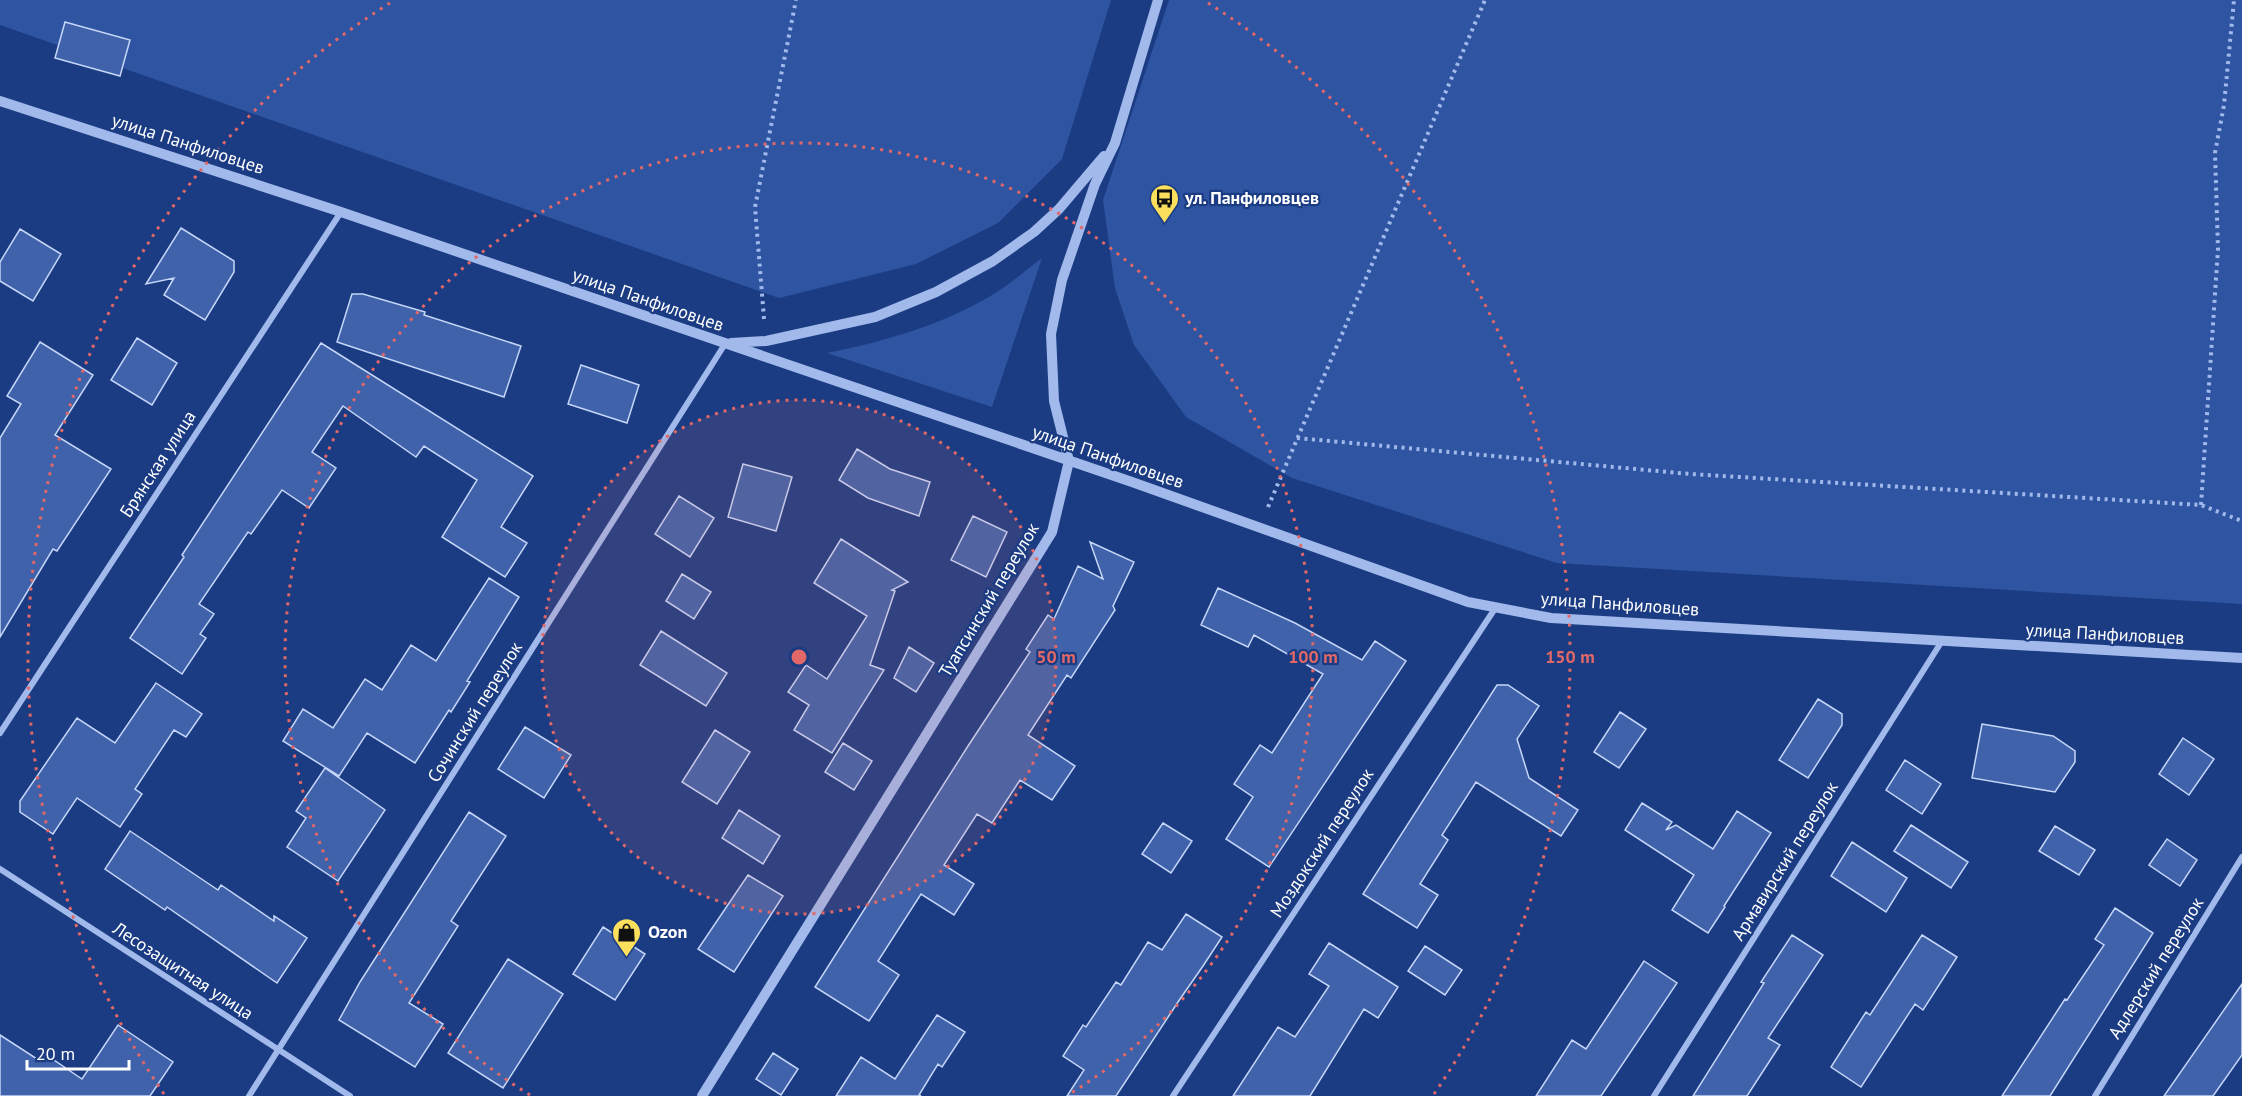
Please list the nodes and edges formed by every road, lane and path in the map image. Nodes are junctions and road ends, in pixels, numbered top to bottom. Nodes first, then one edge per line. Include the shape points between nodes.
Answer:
1 (796, 0) edge
2 (1158, 0) edge
3 (1485, 0) edge
4 (2234, 0) edge
5 (0, 101) edge
6 (1115, 143) junction
7 (341, 212) junction
8 (765, 341) junction
9 (725, 344) junction
10 (1297, 438) junction
11 (1069, 461) junction
12 (2201, 505) junction
13 (2242, 521) edge
14 (1259, 528) junction
15 (1496, 607) junction
16 (1942, 641) junction
17 (2242, 658) edge
18 (0, 733) edge
19 (2242, 857) edge
20 (0, 869) edge
21 (279, 1051) junction
22 (249, 1096) edge
23 (351, 1096) edge
24 (702, 1096) edge
25 (1173, 1096) edge
26 (1653, 1096) edge
27 (2095, 1096) edge

1 - 8 path via 755,207
2 - 6 street, Туапсинский переулок
3 - 10 path
4 - 12 path via 2224,105 2215,153 2218,249
5 - 7 street, улица Панфиловцев
6 - 8 street via 1059,209 1035,232 993,261 936,292 875,317
6 - 11 street, Туапсинский переулок via 1083,214 1062,280 1051,334 1054,401
7 - 9 street, улица Панфиловцев
7 - 18 street, Брянская улица
8 - 9 street
9 - 11 street, улица Панфиловцев
9 - 21 street, Сочинский переулок
10 - 12 path via 1690,474
10 - 14 path
11 - 14 street, улица Панфиловцев
11 - 24 street, Туапсинский переулок via 1052,532
12 - 13 path
14 - 15 street, улица Панфиловцев via 1468,602
15 - 16 street, улица Панфиловцев via 1551,618
15 - 25 street, Моздокский переулок
16 - 17 street, улица Панфиловцев
16 - 26 street, Армавирский переулок
19 - 27 street, Адлерский переулок
20 - 21 street, Лесозащитная улица
21 - 22 street, Сочинский переулок
21 - 23 street, Лесозащитная улица

